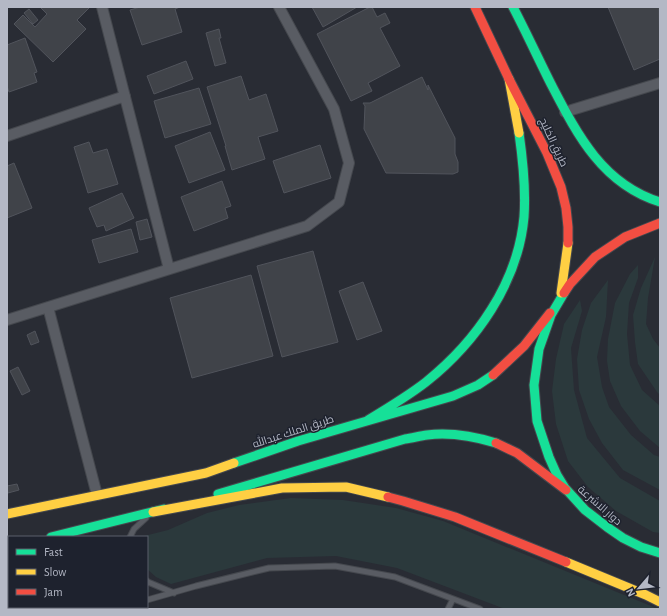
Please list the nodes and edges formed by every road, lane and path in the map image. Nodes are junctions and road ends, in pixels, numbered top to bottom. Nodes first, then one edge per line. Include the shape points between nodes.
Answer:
1 (102, 7) edge
2 (279, 7) edge
3 (475, 7) edge
4 (513, 7) edge
5 (509, 79) junction
6 (660, 83) edge
7 (125, 96) junction
8 (565, 112) junction
9 (7, 134) edge
10 (660, 202) edge
11 (660, 223) edge
12 (169, 269) junction
13 (560, 297) junction
14 (48, 307) junction
15 (554, 308) junction
16 (7, 320) edge
17 (368, 420) junction
18 (567, 491) junction
19 (97, 495) junction
20 (153, 512) junction
21 (7, 514) edge
22 (55, 536) edge
23 (130, 536) edge
24 (658, 553) edge
25 (148, 581) edge
26 (174, 593) junction
27 (453, 599) junction
28 (148, 600) edge
29 (660, 602) edge
30 (448, 609) edge
31 (480, 609) edge

1 - 7 street
2 - 12 street via 334,109 349,163 339,202 307,226
3 - 5 main road, طريق الخليج
4 - 8 main road, طريق الخليج
5 - 13 main road, طريق الخليج via 547,153 561,187 566,208 568,247
5 - 17 main road via 523,158 525,191 519,244 510,274 497,302 461,349 426,382
6 - 8 street
7 - 9 street
7 - 12 street
8 - 10 main road, طريق الخليج via 579,136 608,172 642,196
11 - 13 main road, دوار الاشرعة via 626,236 607,247 574,278
12 - 14 street
13 - 15 main road, دوار الاشرعة
14 - 16 street
14 - 19 street
15 - 17 main road, طريق الملك عبدالله via 524,346 495,374 478,385 453,396
15 - 18 main road, دوار الاشرعة via 538,353 533,398 543,445
17 - 19 main road, طريق الملك عبدالله via 206,473
18 - 20 main road via 516,453 493,442 472,436 426,435
18 - 24 main road, دوار الاشرعة via 615,534
19 - 21 main road, طريق الملك عبدالله
20 - 22 main road
20 - 23 lane via 134,529
20 - 29 main road via 282,488 346,487 455,517
25 - 26 lane
26 - 27 lane via 269,568 335,566 395,577
26 - 28 lane
27 - 30 lane
27 - 31 lane

